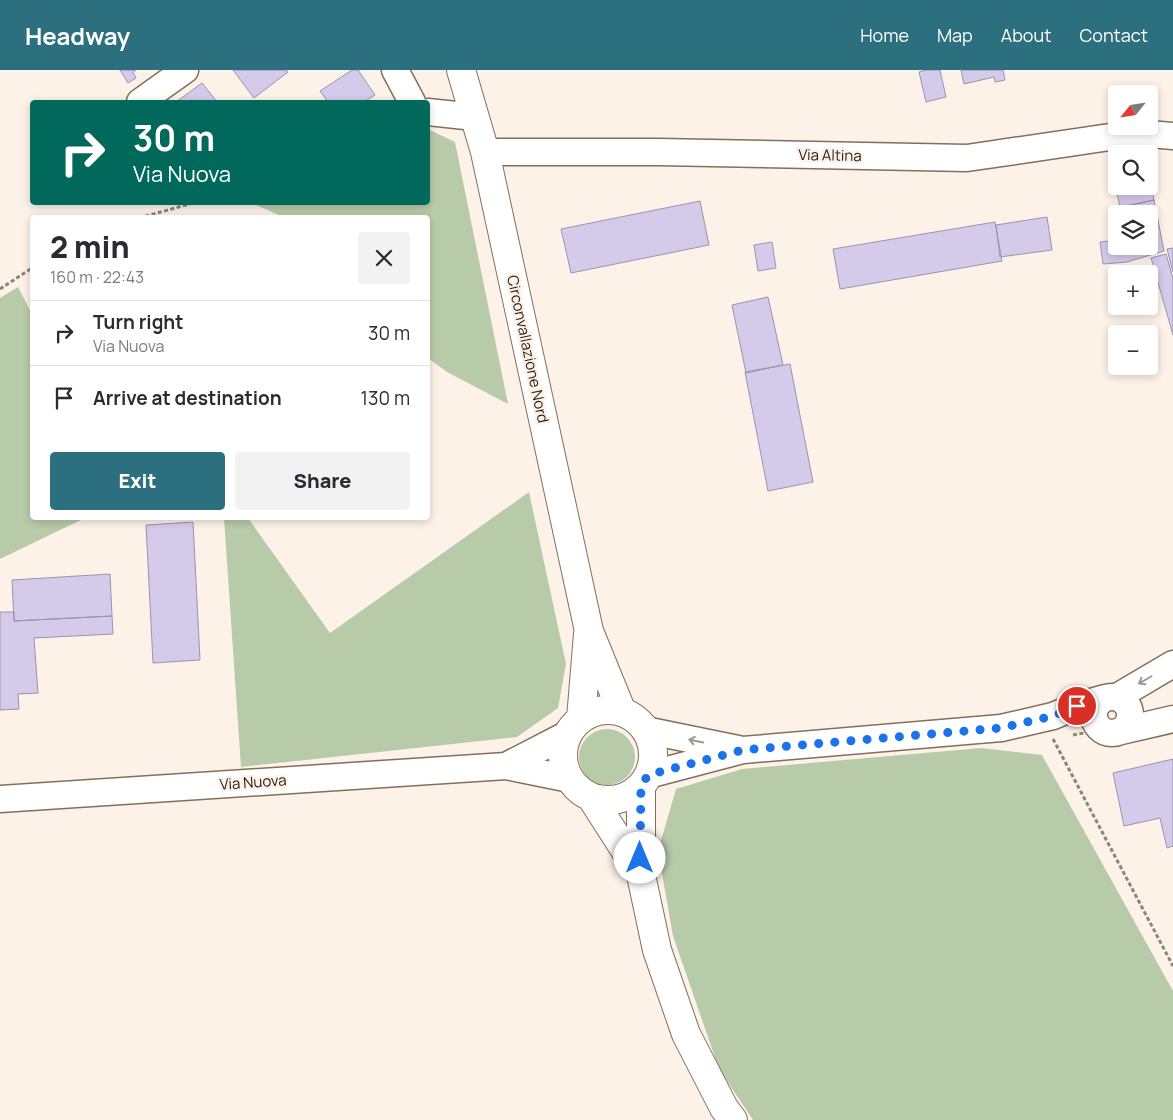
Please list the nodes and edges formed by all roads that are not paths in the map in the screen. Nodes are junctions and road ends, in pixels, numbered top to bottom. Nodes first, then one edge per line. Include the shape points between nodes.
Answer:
1 (185, 70) edge
2 (395, 70) edge
3 (461, 70) edge
4 (143, 100) edge
5 (411, 100) edge
6 (430, 112) edge
7 (475, 117) junction
8 (1173, 136) edge
9 (485, 152) junction
10 (589, 630) junction
11 (1173, 664) edge
12 (1117, 700) junction
13 (622, 712) junction
14 (1168, 720) edge
15 (575, 726) junction
16 (1053, 727) junction
17 (1106, 728) junction
18 (646, 730) junction
19 (743, 750) junction
20 (506, 766) junction
21 (570, 779) junction
22 (645, 781) junction
23 (591, 797) junction
24 (0, 799) edge
25 (640, 876) junction
26 (732, 1120) edge

1 - 4 street
2 - 5 street
3 - 7 street, Circonvallazione Nord
6 - 7 street
7 - 9 street, Circonvallazione Nord
8 - 9 street, Via Altina via 1137,133 967,158
9 - 10 street, Circonvallazione Nord
10 - 13 street, Circonvallazione Nord
10 - 15 street, Circonvallazione Nord
11 -> 12 street
12 - 14 street via 1147,716
12 - 16 street via 1077,706
12 - 17 street via 1130,714 1127,726
13 - 15 street via 594,712
13 - 18 street
14 - 17 street
15 - 20 street, Via Nuova
15 - 21 street via 564,745 565,768
16 - 17 street via 1073,717
16 - 19 street via 1001,728
19 -> 18 street
18 - 22 street via 653,760
19 - 22 street
20 - 21 street, Via Nuova
20 - 24 street, Via Nuova
21 - 23 street
22 - 23 street via 630,795 618,799
22 - 25 street
23 - 25 street
25 - 26 street via 657,950 686,1034

